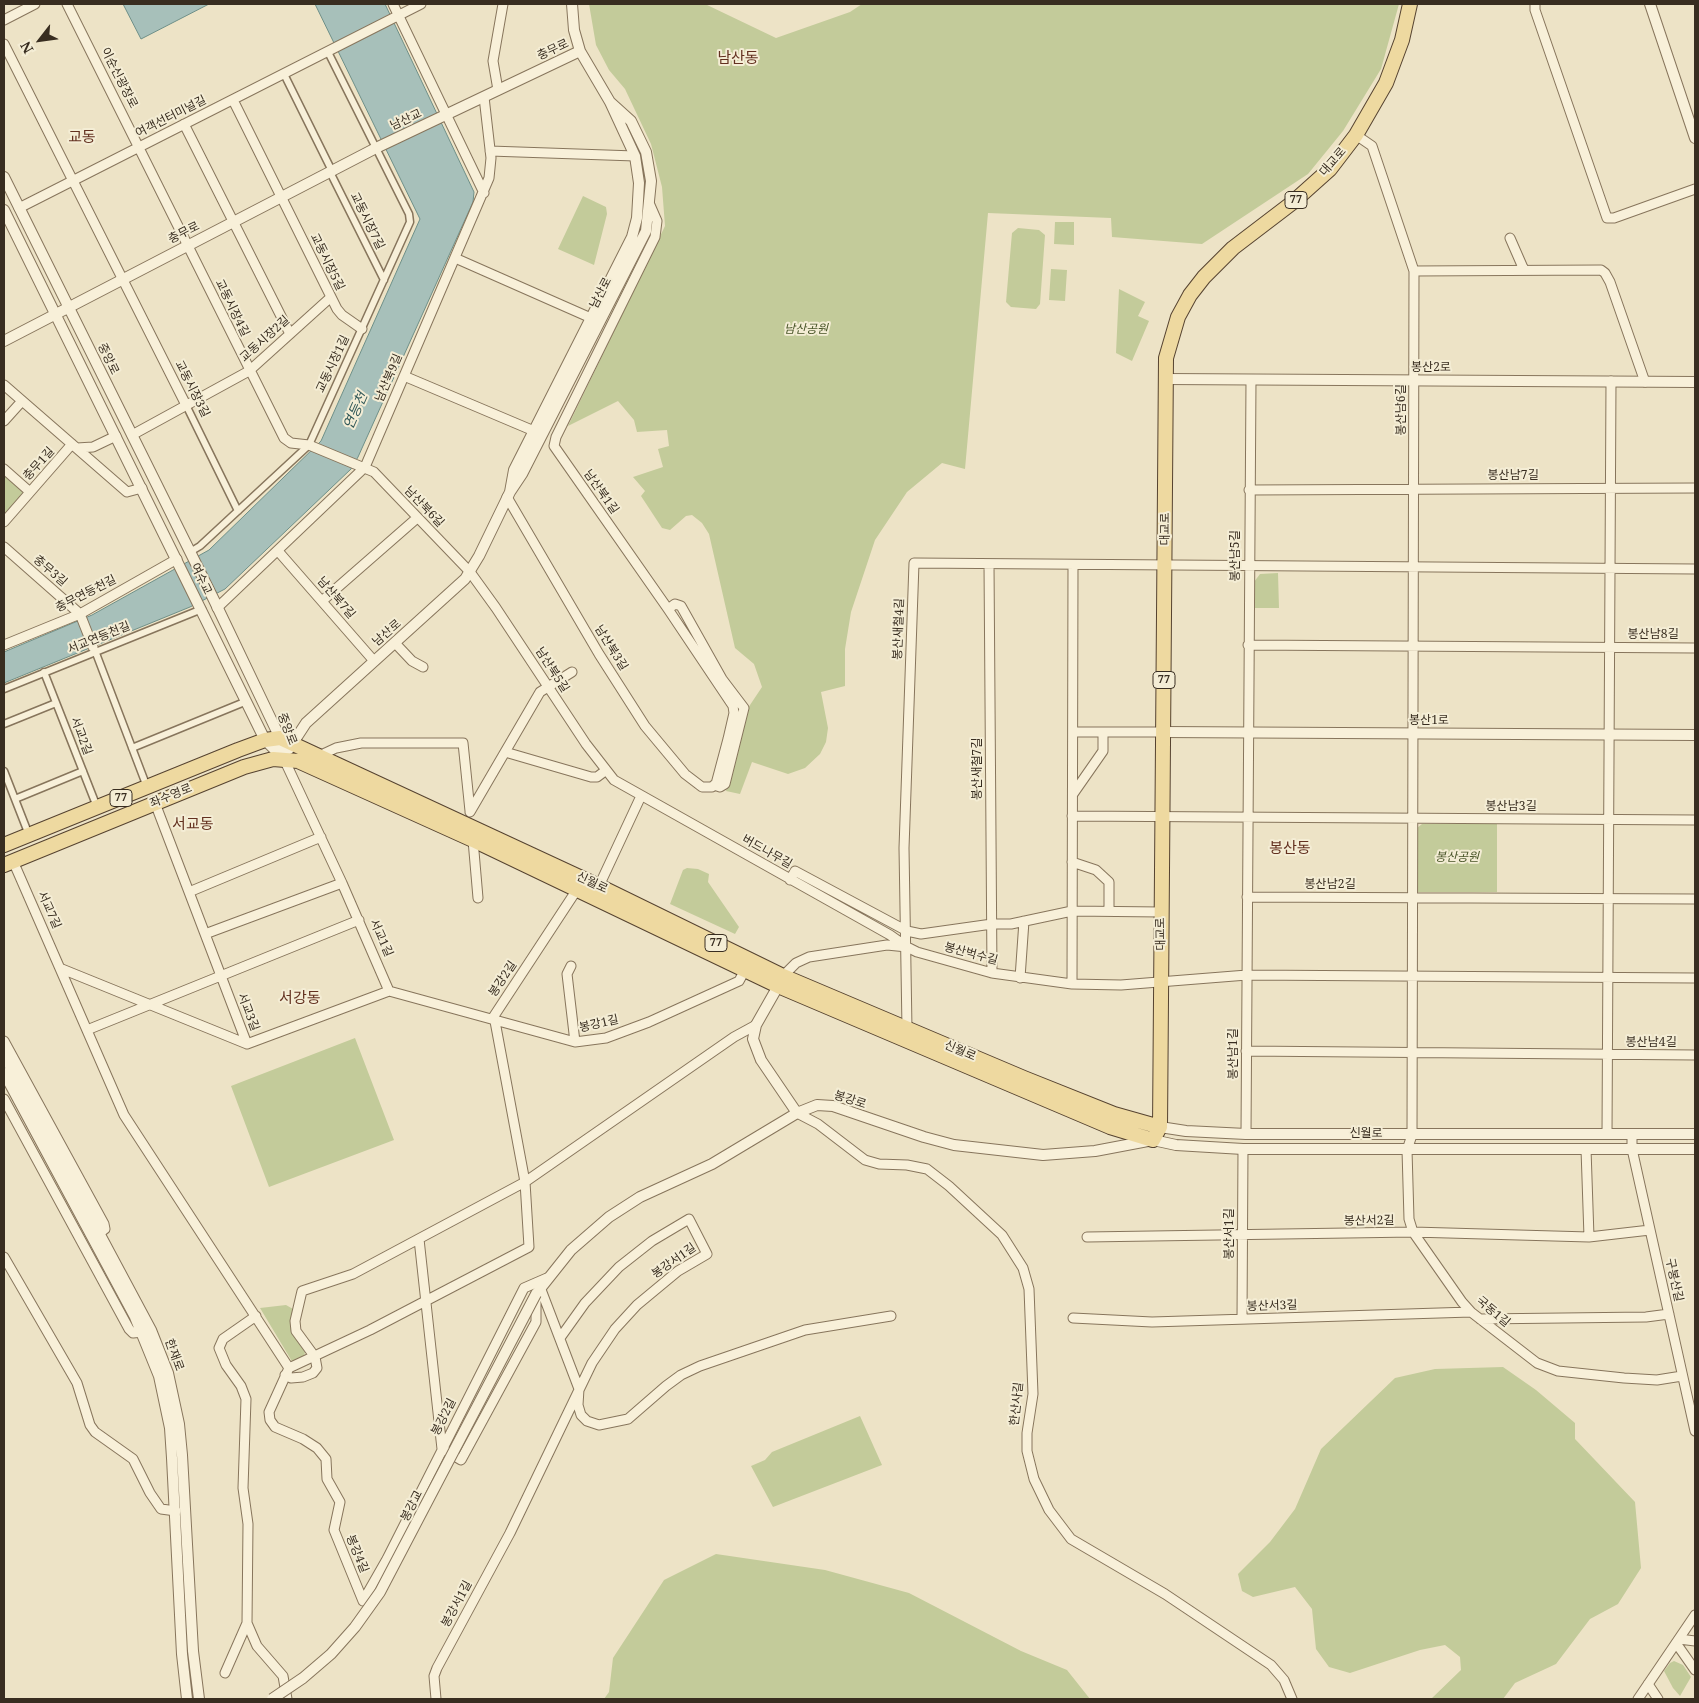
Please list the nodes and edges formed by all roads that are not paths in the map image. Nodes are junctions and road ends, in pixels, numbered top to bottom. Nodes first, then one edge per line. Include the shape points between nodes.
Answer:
1 (35, 4) edge
2 (67, 4) edge
3 (393, 4) edge
4 (421, 4) edge
5 (503, 4) edge
6 (572, 4) edge
7 (1410, 4) edge
8 (1535, 4) edge
9 (1650, 4) edge
10 (399, 16) junction
11 (4, 20) edge
12 (4, 44) edge
13 (331, 50) junction
14 (580, 51) junction
15 (284, 74) junction
16 (498, 90) junction
17 (484, 97) junction
18 (233, 100) junction
19 (610, 102) junction
20 (446, 115) junction
21 (184, 124) junction
22 (1356, 135) junction
23 (1695, 138) edge
24 (138, 148) junction
25 (376, 148) junction
26 (490, 151) junction
27 (635, 156) junction
28 (331, 171) junction
29 (4, 177) edge
30 (73, 181) junction
31 (1695, 189) edge
32 (484, 193) junction
33 (281, 197) junction
34 (650, 205) junction
35 (19, 208) junction
36 (4, 210) edge
37 (6, 222) edge
38 (234, 222) junction
39 (1510, 238) dead end
40 (187, 246) junction
41 (455, 258) junction
42 (1524, 270) junction
43 (1414, 272) junction
44 (122, 279) junction
45 (384, 280) junction
46 (331, 297) junction
47 (68, 307) junction
48 (56, 314) junction
49 (591, 318) junction
50 (362, 329) junction
51 (290, 334) junction
52 (4, 340) edge
53 (249, 372) junction
54 (404, 376) junction
55 (1166, 379) junction
56 (1252, 380) junction
57 (1415, 381) junction
58 (1611, 382) junction
59 (1645, 382) junction
60 (1695, 382) edge
61 (4, 385) edge
62 (22, 401) junction
63 (186, 406) junction
64 (4, 421) edge
65 (534, 431) junction
66 (132, 435) junction
67 (116, 436) junction
68 (309, 445) junction
69 (74, 446) junction
70 (361, 465) junction
71 (4, 469) edge
72 (142, 488) junction
73 (1611, 488) junction
74 (1695, 488) edge
75 (1414, 489) junction
76 (1249, 490) junction
77 (30, 492) junction
78 (508, 494) junction
79 (238, 511) junction
80 (418, 518) junction
81 (4, 522) edge
82 (4, 547) edge
83 (278, 551) junction
84 (190, 552) junction
85 (177, 559) junction
86 (990, 564) junction
87 (1073, 564) junction
88 (1166, 565) junction
89 (1249, 566) junction
90 (1414, 567) junction
91 (1610, 568) junction
92 (1695, 569) edge
93 (470, 572) junction
94 (322, 601) junction
95 (216, 604) junction
96 (202, 609) junction
97 (80, 614) junction
98 (4, 634) edge
99 (395, 643) junction
100 (8, 644) edge
101 (1248, 646) junction
102 (1414, 646) junction
103 (1610, 647) junction
104 (1695, 648) edge
105 (94, 649) junction
106 (374, 661) junction
107 (423, 667) dead end
108 (44, 672) junction
109 (572, 672) dead end
110 (548, 687) junction
111 (4, 689) edge
112 (247, 700) junction
113 (56, 703) junction
114 (4, 724) edge
115 (1073, 732) junction
116 (1104, 732) junction
117 (1163, 732) junction
118 (1248, 732) junction
119 (1414, 733) junction
120 (1609, 734) junction
121 (1695, 735) edge
122 (265, 740) junction
123 (286, 740) junction
124 (132, 748) junction
125 (505, 752) junction
126 (321, 755) junction
127 (284, 758) junction
128 (4, 771) edge
129 (83, 771) junction
130 (605, 772) junction
131 (614, 780) joint
132 (715, 785) joint
133 (147, 787) junction
134 (1072, 794) junction
135 (641, 796) junction
136 (15, 799) junction
137 (155, 803) junction
138 (97, 807) junction
139 (1072, 816) junction
140 (467, 817) junction
141 (1162, 817) junction
142 (1247, 817) junction
143 (1413, 818) junction
144 (1609, 820) junction
145 (1695, 820) edge
146 (29, 835) junction
147 (321, 838) junction
148 (473, 840) junction
149 (4, 845) edge
150 (1072, 862) junction
151 (8, 863) edge
152 (790, 880) junction
153 (342, 883) junction
154 (599, 886) junction
155 (576, 891) junction
156 (189, 892) junction
157 (1247, 897) junction
158 (478, 898) dead end
159 (1413, 898) junction
160 (1608, 899) junction
161 (1695, 899) edge
162 (1072, 911) junction
163 (1109, 911) junction
164 (1161, 912) junction
165 (359, 920) junction
166 (1024, 922) junction
167 (992, 924) junction
168 (907, 931) junction
169 (205, 934) junction
170 (907, 947) junction
171 (571, 966) dead end
172 (62, 970) junction
173 (745, 970) junction
174 (992, 973) junction
175 (1247, 975) junction
176 (1412, 976) junction
177 (221, 977) junction
178 (1608, 977) junction
179 (1020, 978) junction
180 (1695, 978) edge
181 (780, 981) junction
182 (1162, 982) junction
183 (1072, 984) junction
184 (389, 991) junction
185 (150, 1005) junction
186 (495, 1020) junction
187 (756, 1025) junction
188 (907, 1029) junction
189 (87, 1030) junction
190 (4, 1041) edge
191 (575, 1042) junction
192 (246, 1044) junction
193 (1246, 1051) junction
194 (1412, 1053) junction
195 (4, 1055) edge
196 (1607, 1055) junction
197 (1695, 1055) edge
198 (4, 1073) edge
199 (4, 1099) edge
200 (797, 1112) junction
201 (1160, 1127) junction
202 (1246, 1134) junction
203 (1607, 1134) junction
204 (1632, 1134) junction
205 (1695, 1134) edge
206 (1412, 1135) junction
207 (1153, 1140) junction
208 (1243, 1149) junction
209 (1586, 1149) junction
210 (1632, 1149) junction
211 (1695, 1149) edge
212 (1407, 1150) junction
213 (525, 1182) junction
214 (1650, 1230) junction
215 (101, 1232) junction
216 (1413, 1232) junction
217 (1242, 1236) junction
218 (1087, 1237) dead end
219 (1589, 1237) junction
220 (419, 1238) junction
221 (4, 1257) edge
222 (547, 1278) junction
223 (538, 1290) junction
224 (425, 1301) junction
225 (1471, 1312) junction
226 (1669, 1314) junction
227 (256, 1316) junction
228 (890, 1316) dead end
229 (1074, 1318) dead end
230 (1242, 1319) junction
231 (1480, 1319) junction
232 (143, 1332) junction
233 (560, 1338) junction
234 (315, 1357) junction
235 (287, 1371) junction
236 (1682, 1376) junction
237 (580, 1389) junction
238 (1693, 1416) edge
239 (1695, 1431) edge
240 (442, 1449) junction
241 (176, 1511) junction
242 (1695, 1615) edge
243 (247, 1623) junction
244 (1678, 1641) junction
245 (1695, 1641) edge
246 (1695, 1670) edge
247 (225, 1673) dead end
248 (1648, 1684) junction
249 (187, 1699) edge
250 (199, 1699) edge
251 (272, 1699) edge
252 (287, 1699) edge
253 (436, 1699) edge
254 (1292, 1699) edge
255 (1638, 1699) edge
256 (1658, 1699) edge

1 - 11 street
2 - 24 street, 이순신광장로
3 - 10 street
4 - 10 street
5 - 16 street via 493,61
6 - 14 street, 남산로
7 - 22 main road, 대교로 / 77 via 1402,40 1386,83
8 - 31 street via 1534,10 1607,218
9 - 23 street
10 - 13 street, 여객선터미널길
10 - 20 street
12 - 30 street, 교동시장3길
13 - 15 street, 여객선터미널길
13 - 25 street, 교동시장1길
14 - 16 street, 충무로
14 - 19 street, 남산로
15 - 18 street, 여객선터미널길
15 - 28 street, 교동시장7길
16 - 17 street, 충무로
17 - 20 street, 충무로
17 - 26 street, 남산북9길
18 - 21 street, 여객선터미널길
18 - 33 street, 교동시장5길
19 - 27 street, 남산로
19 - 34 street, 남산로 via 631,121 643,142 650,168
20 - 25 street, 남산교
20 - 32 street
21 - 24 street, 여객선터미널길
21 - 38 street
22 - 43 street, 봉산남6길 via 1372,146
22 - 55 main road, 대교로 / 77 via 1330,168 1292,203 1233,248 1197,286 1171,337
24 - 30 street, 여객선터미널길
24 - 40 street, 이순신광장로
25 - 28 street, 충무로
25 - 45 street, 교동시장1길 via 410,220
26 - 27 street
26 - 32 street, 남산북9길 via 490,172
27 - 49 street, 남산로 via 640,183 635,228
28 - 33 street, 충무로
28 - 45 street, 교동시장7길
29 - 35 street, 중앙로
30 - 35 street, 여객선터미널길
30 - 44 street, 교동시장3길
32 - 41 street, 남산북9길
33 - 38 street, 충무로
33 - 46 street, 교동시장5길
34 - 78 street, 남산로 via 642,240 522,474
34 - 132 street, 남산북1길 via 657,221 655,237 554,443 668,609 675,604 681,606 722,679 744,708 725,784 720,788
35 - 47 street, 중앙로
36 - 37 street, 여수교
37 - 48 street, 여수교
38 - 40 street, 충무로
38 - 51 street
39 - 42 street
40 - 44 street, 충무로
40 - 53 street, 교동시장4길
41 - 49 street
41 - 54 street, 남산북9길
42 - 43 street
42 - 59 street via 1596,269 1605,273
43 - 57 street, 봉산남6길
44 - 47 street, 충무로
44 - 63 street, 교동시장3길
45 - 50 street, 교동시장1길
46 - 50 street, 교동시장5길 via 340,314
46 - 51 street, 교동시장2길
47 - 48 street, 충무로
47 - 66 street, 중앙로
48 - 52 street, 충무로
48 - 67 street, 여수교
49 - 65 street, 남산로
50 - 68 street, 교동시장1길
51 - 53 street, 교동시장2길
53 - 63 street, 교동시장2길
53 - 68 street, 교동시장4길 via 284,438 291,443
54 - 65 street
54 - 70 street, 남산북9길
55 - 56 street, 봉산2로
55 - 88 main road, 대교로 / 77
56 - 57 street, 봉산2로
56 - 76 street, 봉산남5길
57 - 58 street, 봉산2로
57 - 75 street, 봉산남6길
58 - 59 street, 봉산2로
58 - 73 street
59 - 60 street, 봉산2로
61 - 62 street, 충무1길
62 - 64 street
62 - 69 street, 충무1길
63 - 66 street, 교동시장2길
63 - 79 street, 교동시장3길
65 - 78 street, 남산로 via 514,470
66 - 84 street, 중앙로
67 - 69 street via 93,447
67 - 72 street, 여수교
68 - 70 street, 남산북6길
68 - 79 street, 교동시장1길
69 - 72 street, 충무1길 via 127,492
69 - 77 street, 충무1길
70 - 80 street, 남산북6길 via 374,472
70 - 83 street, 남산북9길
71 - 77 street
72 - 85 street, 여수교
73 - 74 street
73 - 75 street, 봉산남7길
73 - 91 street
75 - 76 street
75 - 90 street, 봉산남6길
76 - 89 street, 봉산남5길
77 - 81 street, 충무1길
78 - 93 street, 남산로
78 - 132 street, 남산북3길 via 599,654 645,726 690,779 708,788
79 - 84 street, 교동시장1길
80 - 93 street, 남산북6길
80 - 94 street
82 - 97 street, 충무3길
83 - 94 street, 남산북7길
83 - 95 street, 남산북9길
84 - 95 street, 여수교
85 - 96 street, 여수교
85 - 97 street, 충무연등천길
86 - 87 street, 봉산새철4길
86 - 167 street, 봉산새철7길
86 - 168 street, 봉산새철4길 via 914,564 904,848
87 - 88 street, 봉산새철4길
87 - 115 street
88 - 89 street, 봉산새철4길
88 - 117 main road, 대교로 / 77
89 - 90 street
89 - 101 street, 봉산남5길
90 - 91 street
90 - 102 street, 봉산남6길
91 - 92 street
91 - 103 street
93 - 99 street, 남산로
93 - 110 street, 남산북5길
94 - 106 street, 남산북7길
95 - 123 street, 중앙로
96 - 105 street, 서교연등천길
96 - 112 street, 여수교
97 - 100 street, 충무연등천길
97 - 105 street
98 - 100 street
99 - 106 street, 남산로
99 - 107 street via 412,661
101 - 102 street
101 - 118 street, 봉산남5길
102 - 103 street
102 - 119 street, 봉산남6길
103 - 104 street, 봉산남8길
103 - 120 street
105 - 108 street, 서교연등천길
105 - 124 street
106 - 123 street, 남산로
108 - 111 street, 서교연등천길
108 - 113 street, 서교2길
109 - 110 street
110 - 125 street via 540,692
110 - 130 street, 남산북5길
112 - 122 street, 여수교
112 - 124 street
113 - 114 street
113 - 129 street, 서교2길
115 - 116 street
115 - 134 street
116 - 117 street
116 - 134 street via 1103,752
117 - 118 street, 봉산1로
117 - 141 main road, 대교로 / 77
118 - 119 street, 봉산1로
118 - 142 street, 봉산남1길
119 - 120 street, 봉산1로
119 - 143 street
120 - 121 street, 봉산1로
120 - 144 street
122 - 123 main road, 좌수영로 / 77
122 - 127 street
122 - 133 main road, 좌수영로 / 77
123 - 126 main road, 신월로 / 77
123 - 127 street, 중앙로
124 - 133 street
125 - 130 street via 590,777
125 - 140 street
126 - 140 main road, 신월로 / 77
126 - 140 street via 361,743 463,743
127 - 137 main road, 좌수영로 / 77 via 244,767
127 - 147 street, 서교1길
127 - 148 main road, 신월로 / 77 via 312,766
128 - 136 street
129 - 136 street
129 - 138 street, 서교2길
130 - 131 street, 남산북5길
131 - 135 street, 버드나무길
133 - 138 main road, 좌수영로 / 77
134 - 139 street
135 - 152 street, 버드나무길
135 - 154 street
136 - 146 street
137 - 151 main road, 좌수영로 / 77
137 - 156 street, 서교3길
138 - 146 main road, 좌수영로 / 77
139 - 141 street
139 - 150 street
140 - 154 main road, 신월로 / 77
141 - 142 street
141 - 164 main road, 대교로 / 77
142 - 143 street
142 - 157 street, 봉산남1길
143 - 144 street, 봉산남3길
143 - 159 street
144 - 145 street
144 - 160 street
146 - 149 main road, 좌수영로 / 77
147 - 153 street, 서교1길
147 - 156 street
148 - 155 main road, 신월로 / 77
148 - 158 street
150 - 162 street
150 - 163 street via 1096,870 1109,882
151 - 172 street, 서교7길
152 - 168 street via 795,871
152 - 170 street, 버드나무길
153 - 165 street, 서교1길
153 - 169 street
154 - 181 main road, 신월로 / 77
155 - 173 main road, 신월로 / 77
155 - 186 street, 봉강2길 via 497,1010
156 - 169 street, 서교3길
157 - 159 street, 봉산남2길
157 - 175 street, 봉산남1길
159 - 160 street
159 - 176 street
160 - 161 street
160 - 178 street
162 - 163 street
162 - 166 street
162 - 183 street
163 - 164 street
164 - 182 main road, 대교로 / 77
165 - 177 street
165 - 184 street, 서교1길
166 - 167 street
166 - 179 street
167 - 168 street via 928,934
167 - 174 street, 봉산새철7길
168 - 170 street, 봉산새철4길
169 - 177 street, 서교3길
170 - 174 street, 봉산벅수길
170 - 181 street, 봉산벅수길 via 879,946 815,955 796,963
170 - 188 street, 봉산새철4길
171 - 191 street via 567,974
172 - 185 street, 서교3길
172 - 189 street, 서교7길
173 - 181 main road, 신월로 / 77
173 - 191 street, 봉강1길 via 739,981 649,1022 606,1038
174 - 179 street, 봉산벅수길
175 - 176 street
175 - 182 street
175 - 193 street, 봉산남1길
176 - 178 street
176 - 194 street
177 - 185 street
177 - 192 street, 서교3길
178 - 180 street
178 - 196 street
179 - 183 street, 봉산벅수길
181 - 187 street
181 - 188 main road, 신월로 / 77
181 - 207 main road, 신월로 / 77 via 1101,1124
182 - 183 street, 봉산벅수길 via 1120,986
182 - 201 main road, 대교로 / 77
184 - 186 street, 봉강1길
184 - 192 street
185 - 189 street
185 - 192 street, 서교3길
186 - 191 street, 봉강1길
186 - 213 street
187 - 200 street via 753,1039 758,1055
187 - 213 street
188 - 201 main road, 신월로 / 77 via 1114,1114
189 - 227 street, 서교7길 via 132,1128
190 - 215 street via 104,1224 105,1229
193 - 194 street
193 - 202 street, 봉산남1길
194 - 196 street
194 - 206 street
195 - 215 street, 한재로
196 - 197 street, 봉산남4길
196 - 203 street
198 - 232 street, 한재로
199 - 232 street via 129,1329 134,1333
200 - 207 street, 봉강로 via 828,1105 924,1138 1014,1153 1069,1154
200 - 222 street, 봉강로 via 725,1157 624,1207 588,1234
200 - 254 street, 한산사길 via 866,1160 927,1169 1002,1235 1023,1268 1029,1289 1033,1394 1027,1433 1028,1451 1034,1479 1049,1510 1071,1539 1165,1594 1272,1665 1284,1680
201 - 202 street, 신월로
201 - 207 main road, 대교로 / 77
202 - 206 street, 신월로
203 - 204 street, 신월로
203 - 206 street, 신월로
204 - 205 street, 신월로
204 - 210 street, 구봉산길
206 - 212 street, 국동1길
207 - 208 street, 신월로 via 1176,1145
208 - 212 street, 신월로
208 - 217 street, 봉산서1길
209 - 210 street, 신월로
209 - 212 street, 신월로
209 - 219 street
210 - 211 street, 신월로
210 - 214 street, 구봉산길
212 - 216 street, 국동1길 via 1409,1219
213 - 220 street
213 - 224 street via 528,1249
214 - 219 street, 봉산서2길
214 - 226 street, 구봉산길
215 - 250 street, 한재로 via 151,1330 173,1389 182,1455 193,1651
216 - 217 street, 봉산서2길
216 - 219 street, 봉산서2길
216 - 225 street, 국동1길
217 - 218 street, 봉산서2길
217 - 230 street, 봉산서1길
220 - 224 street, 봉강2길
220 - 234 street via 353,1274 302,1291 296,1331
221 - 241 street via 77,1383 90,1425 133,1459 162,1509
222 - 223 street, 봉강로
222 - 240 street, 봉강2길 via 524,1288
223 - 233 street
223 - 240 street via 536,1322 461,1460
223 - 251 street, 봉강교, bridge via 370,1608 331,1654
224 - 234 street
224 - 240 street, 봉강2길
225 - 230 street, 봉산서3길
225 - 231 street, 국동1길
226 - 231 street
226 - 236 street, 구봉산길
227 - 235 street, 서교7길
227 - 243 street via 224,1339 219,1348 246,1399 243,1488 248,1524
228 - 237 street via 805,1330 700,1366 666,1386 633,1416 615,1423 599,1424 584,1419 578,1405
229 - 230 street, 봉산서3길 via 1152,1322
231 - 236 street, 국동1길 via 1526,1356 1550,1369 1632,1379
232 - 241 street, 한재로 via 163,1390 170,1428
233 - 237 street
233 - 237 street, 봉강서1길 via 585,1302 608,1277 645,1246 689,1219 707,1254 657,1288 623,1319 592,1363
234 - 235 street
234 - 235 street via 318,1368 311,1374 296,1378
235 - 240 street, 봉강4길 via 268,1416 275,1427 303,1439 326,1459 327,1479 340,1502 334,1530 363,1601
236 - 238 street, 구봉산길
237 - 253 street, 봉강서1길 via 510,1534 437,1668 434,1676
238 - 239 street, 구봉산길
241 - 249 street, 한재로
242 - 244 street
243 - 247 street
243 - 252 street via 257,1646 283,1676
244 - 245 street
244 - 246 street
244 - 248 street
248 - 255 street
248 - 256 street

